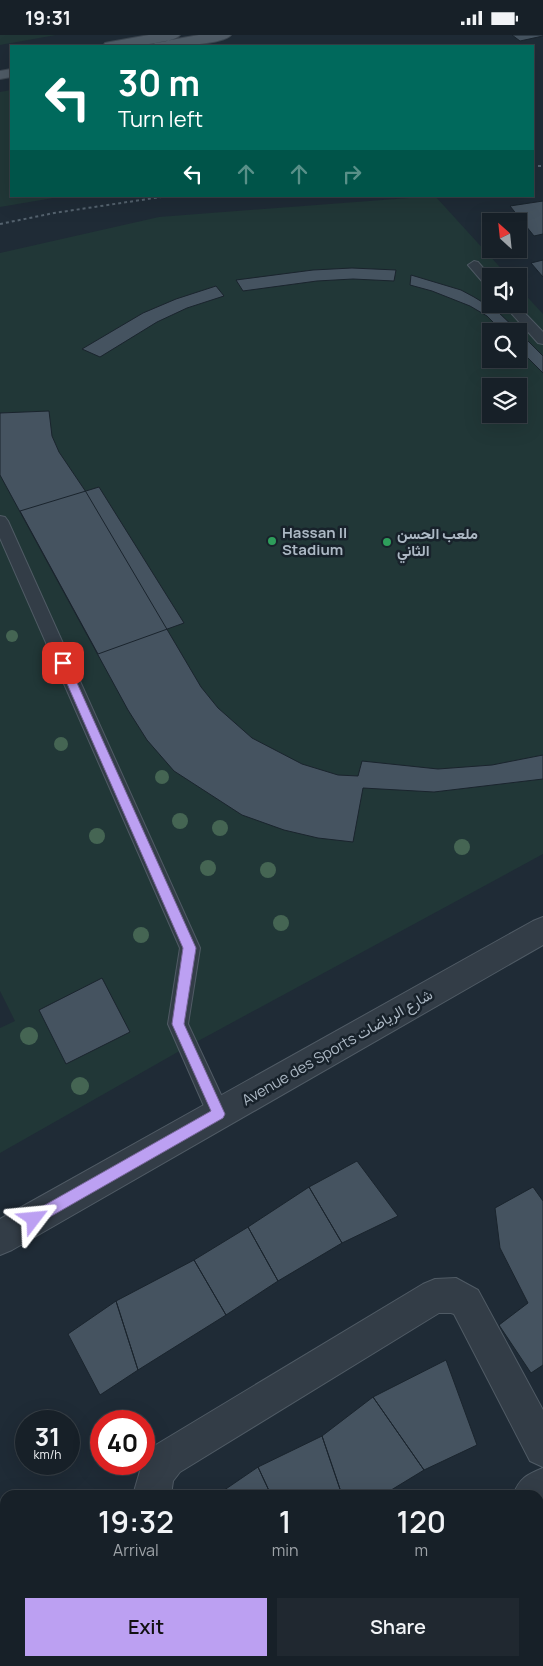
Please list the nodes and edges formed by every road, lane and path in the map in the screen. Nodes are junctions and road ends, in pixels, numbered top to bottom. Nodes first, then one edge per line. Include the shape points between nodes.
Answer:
1 (173, 35) edge
2 (224, 35) edge
3 (116, 45) edge
4 (166, 45) edge
5 (474, 265) dead end
6 (482, 274) edge
7 (518, 313) edge
8 (543, 340) edge
9 (0, 521) edge
10 (543, 930) edge
11 (219, 1114) junction
12 (0, 1238) edge
13 (543, 1448) edge
14 (153, 1490) edge

1 - 3 main road
2 - 4 main road
5 - 6 lane
7 - 8 lane
9 - 11 lane via 190,948 178,1024
10 - 11 street, Avenue des Sports شارع الرياضات
11 - 12 street, Avenue des Sports شارع الرياضات
13 - 14 street via 466,1302 456,1295 435,1296 168,1459 159,1468

